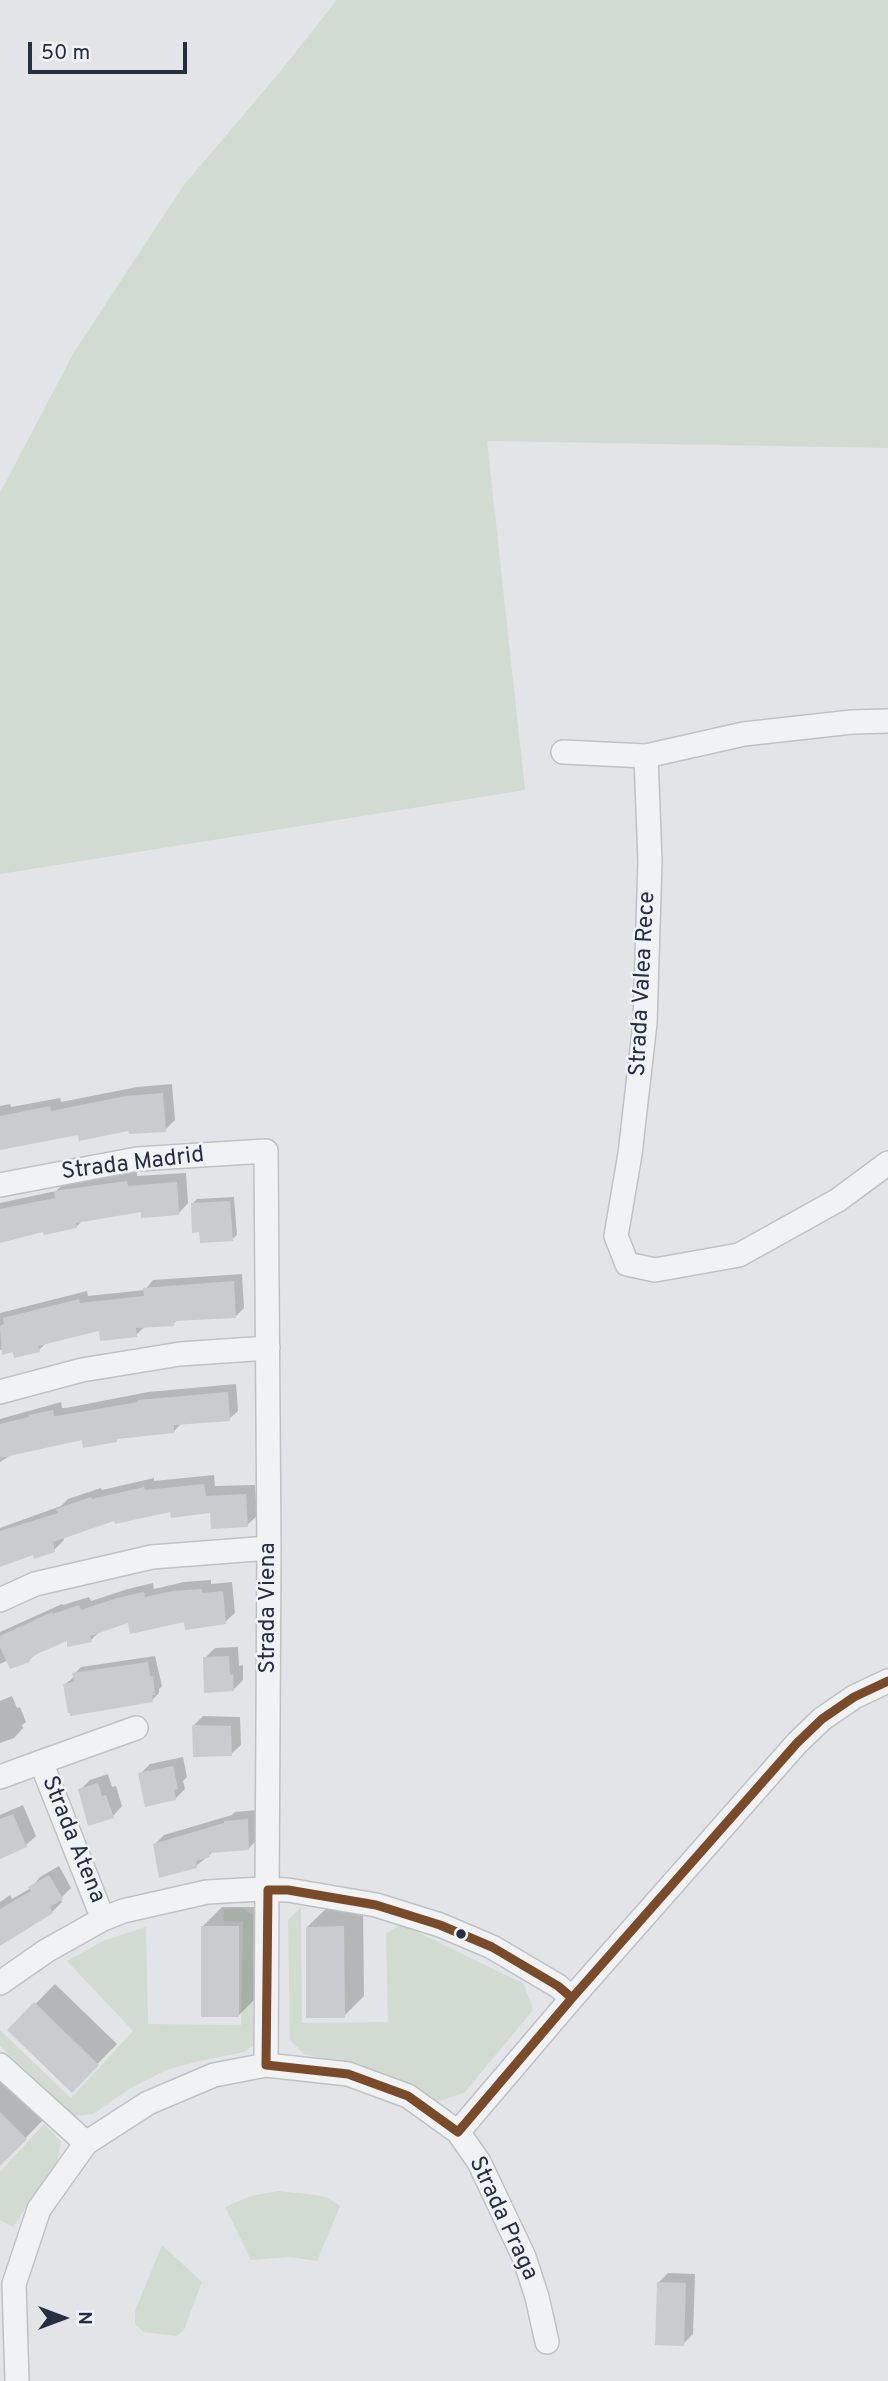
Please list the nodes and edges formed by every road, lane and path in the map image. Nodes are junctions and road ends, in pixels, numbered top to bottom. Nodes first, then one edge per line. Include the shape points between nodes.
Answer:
1 (888, 721) edge
2 (563, 752) dead end
3 (646, 756) junction
4 (266, 1151) joint
5 (888, 1163) edge
6 (0, 1185) edge
7 (268, 1348) junction
8 (0, 1392) edge
9 (269, 1548) junction
10 (0, 1600) edge
11 (888, 1681) edge
12 (136, 1728) dead end
13 (41, 1762) junction
14 (0, 1777) edge
15 (268, 1890) junction
16 (103, 1919) junction
17 (0, 1983) edge
18 (572, 1998) junction
19 (0, 2065) edge
20 (266, 2065) junction
21 (458, 2132) junction
22 (86, 2143) junction
23 (547, 2342) dead end
24 (18, 2381) edge

1 - 3 street via 744,734
2 - 3 street
3 - 5 street, Strada Valea Rece via 650,861 645,1023 616,1236 627,1264 655,1270 738,1255 838,1200
4 - 6 street, Strada Madrid via 137,1159
4 - 7 street, Strada Viena
7 - 8 street via 180,1354 82,1370
7 - 9 street, Strada Viena
9 - 10 street via 152,1557 35,1584
9 - 15 street, Strada Viena
11 - 18 street via 854,1697 797,1743
12 - 13 street, Strada Atena
13 - 14 street, Strada Atena
13 - 16 street, Strada Atena
15 - 16 street via 206,1892
15 - 18 street via 376,1905 440,1925 492,1947
15 - 20 street, Strada Viena
16 - 17 street
18 - 21 street
19 - 22 street
20 - 21 street, Strada Praga via 348,2074 408,2096
20 - 22 street, Strada Praga via 214,2075 148,2103
21 - 23 street, Strada Praga via 479,2162 523,2257
22 - 24 street, Strada Praga via 38,2209 14,2284

